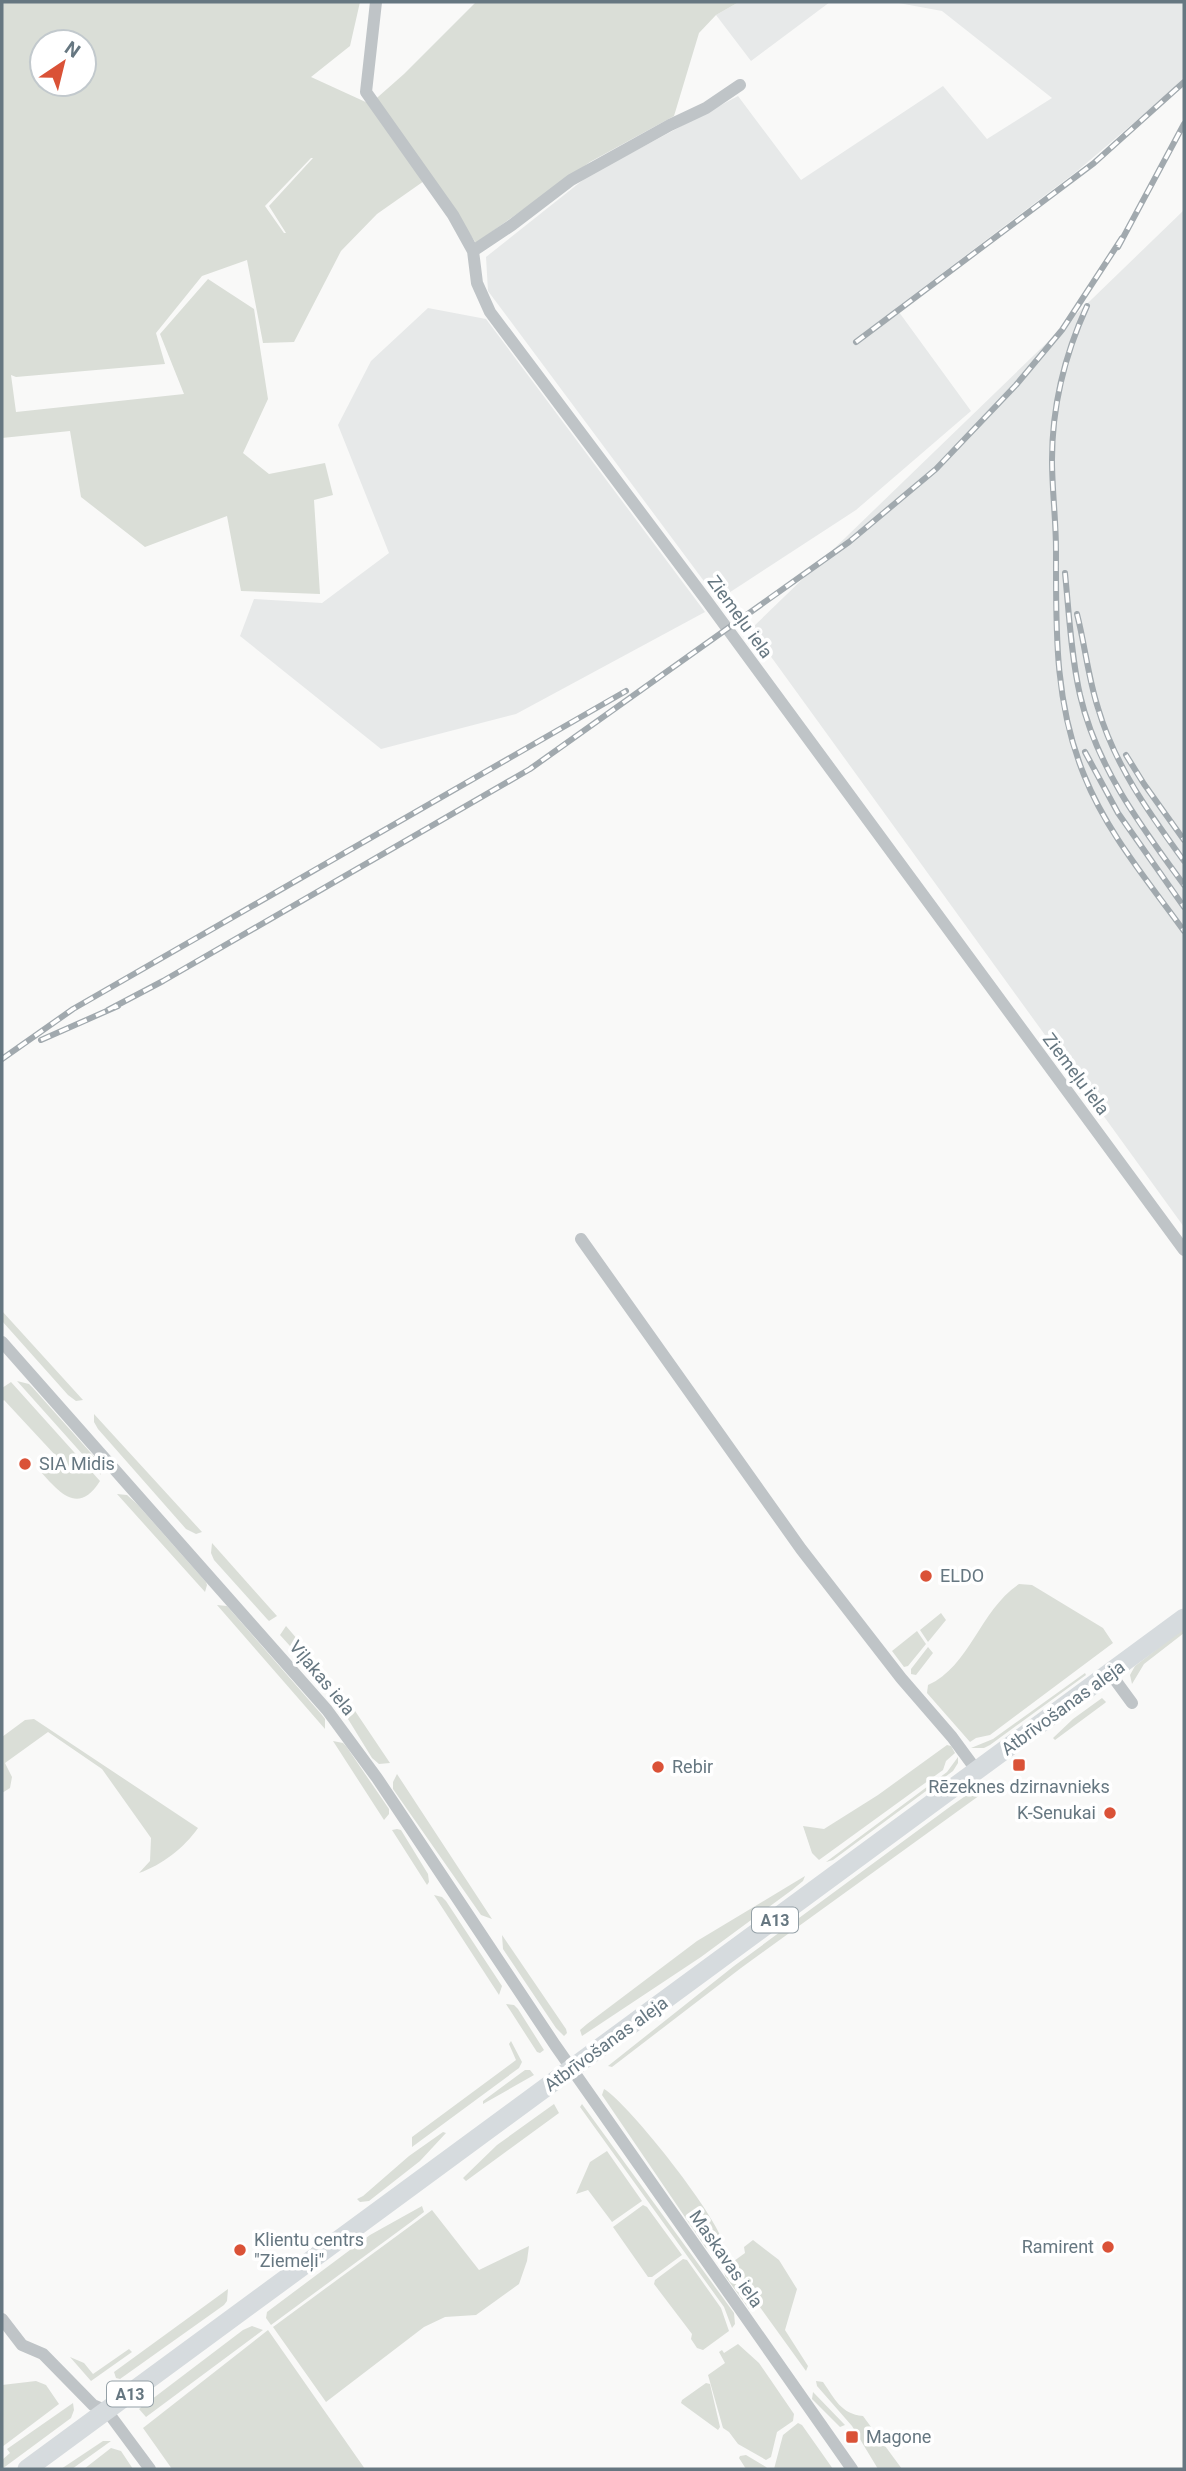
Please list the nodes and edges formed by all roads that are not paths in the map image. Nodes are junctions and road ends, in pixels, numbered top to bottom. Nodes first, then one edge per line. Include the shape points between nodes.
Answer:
1 (376, 2) edge
2 (740, 85) dead end
3 (473, 251) junction
4 (581, 1239) dead end
5 (1184, 1250) edge
6 (2, 1342) edge
7 (1184, 1618) edge
8 (1110, 1673) junction
9 (1132, 1703) dead end
10 (977, 1771) junction
11 (572, 2068) junction
12 (2, 2319) edge
13 (107, 2411) junction
14 (27, 2469) edge
15 (150, 2469) edge
16 (852, 2469) edge

1 - 3 street via 366,92 453,215
2 - 3 street via 571,180
3 - 5 street, Ziemeļu iela via 477,283 490,312
4 - 10 street via 801,1549
6 - 11 street, Viļakas iela via 327,1710
7 - 8 main road, Atbrīvošanas aleja / A13
8 - 9 street
8 - 10 main road, Atbrīvošanas aleja / A13
10 - 11 main road, Atbrīvošanas aleja / A13
11 - 13 main road, Atbrīvošanas aleja / A13
11 - 16 street, Maskavas iela
12 - 13 street via 22,2345 43,2354 93,2405
13 - 14 main road, Atbrīvošanas aleja / A13
13 - 15 street

